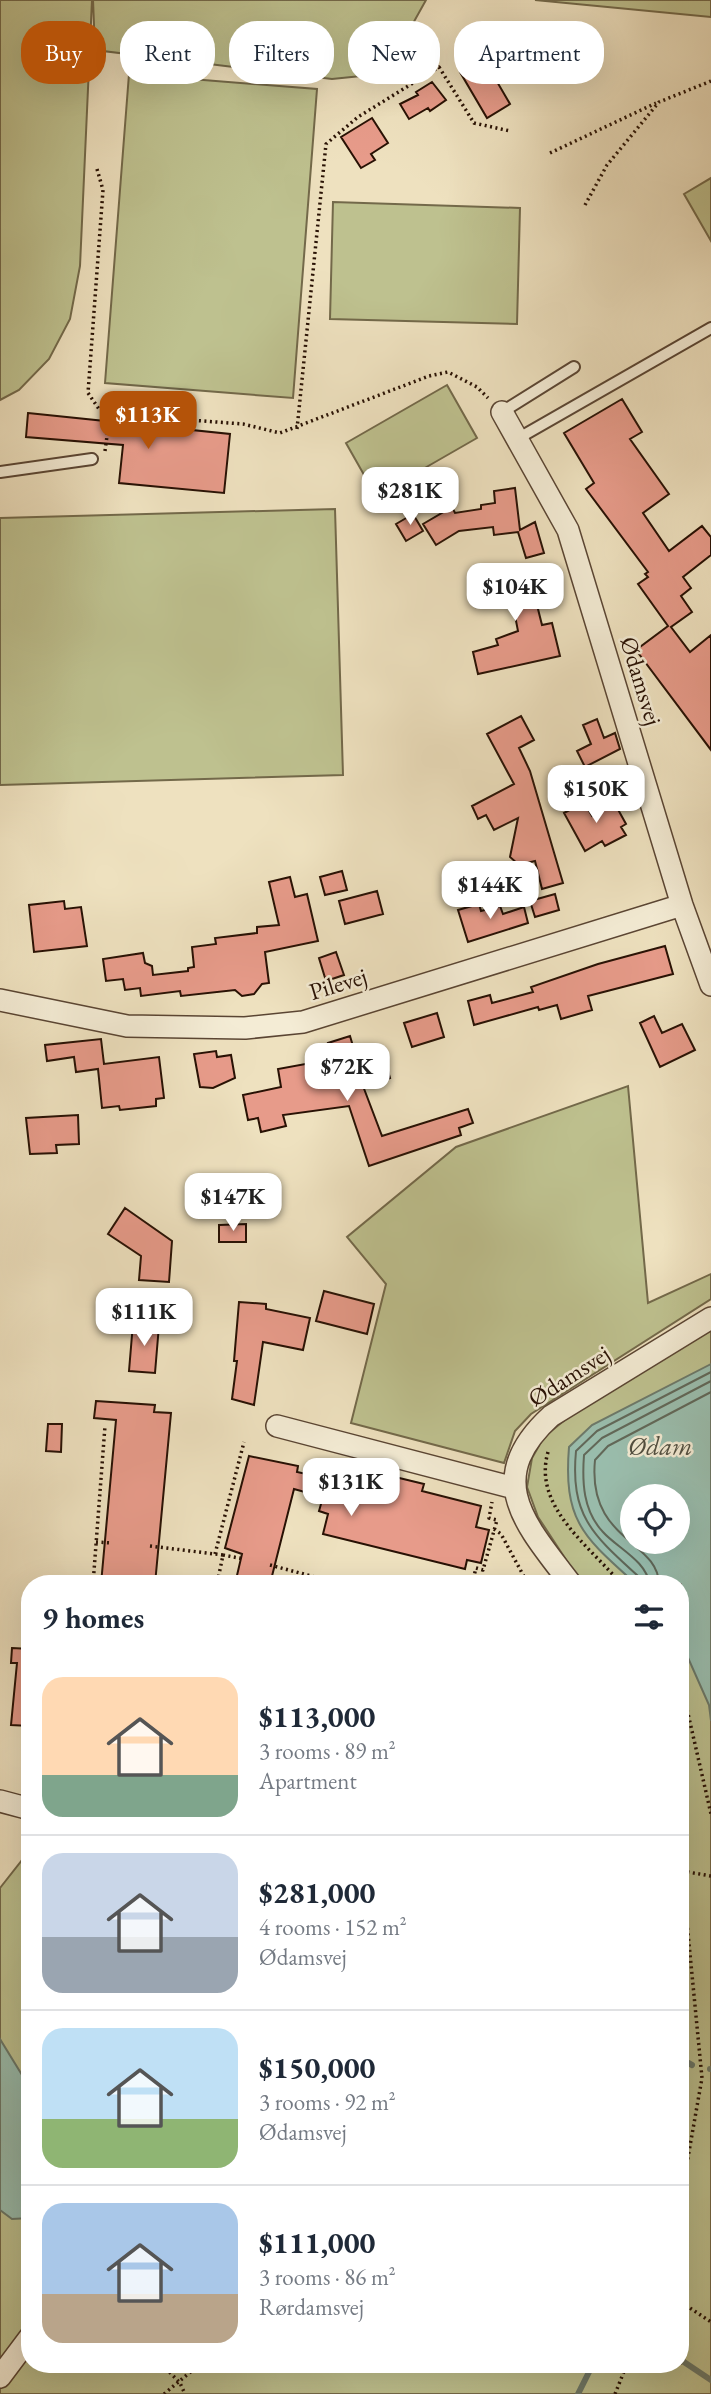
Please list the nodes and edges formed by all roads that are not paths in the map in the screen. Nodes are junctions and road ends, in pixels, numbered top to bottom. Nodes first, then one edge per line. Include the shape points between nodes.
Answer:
1 (711, 328) edge
2 (574, 367) dead end
3 (502, 412) joint
4 (517, 439) junction
5 (92, 459) road end
6 (0, 472) edge
7 (681, 905) junction
8 (711, 985) edge
9 (0, 1000) edge
10 (711, 1318) edge
11 (277, 1426) dead end
12 (505, 1486) junction
13 (564, 1575) edge
14 (0, 1801) edge
15 (21, 1807) edge
16 (21, 2349) edge
17 (0, 2378) edge

1 - 4 lane
2 - 3 lane
3 - 4 street, Ødamsvej
4 - 7 street, Ødamsvej via 568,530
5 - 6 lane
7 - 8 street, Ødamsvej
7 - 9 street, Pilevej via 303,1022 245,1028 127,1026
10 - 12 street, Ødamsvej via 551,1416 528,1437
11 - 12 street
12 - 13 street, Ødamsvej
14 - 15 street
16 - 17 street

